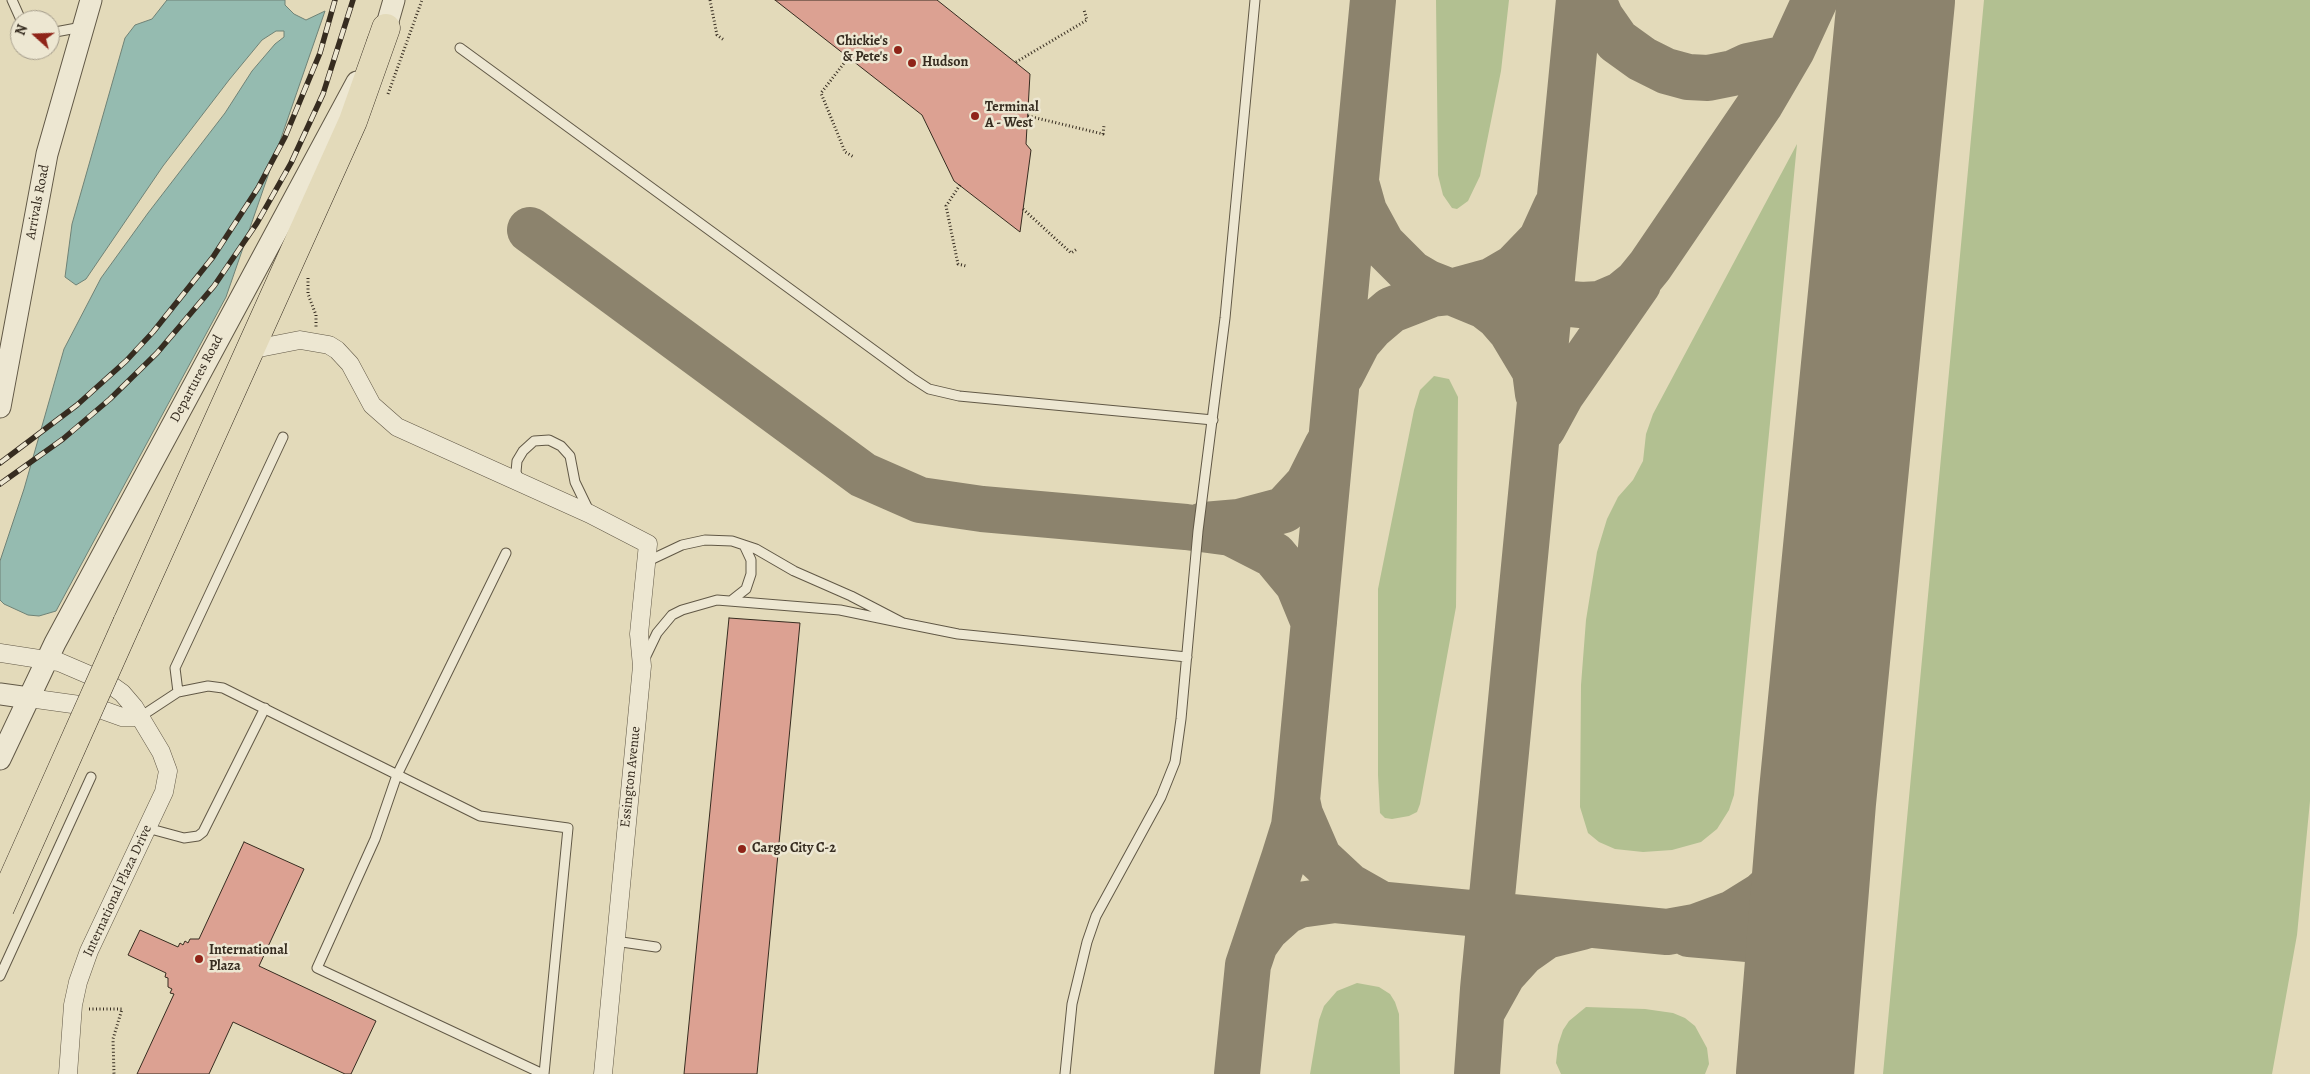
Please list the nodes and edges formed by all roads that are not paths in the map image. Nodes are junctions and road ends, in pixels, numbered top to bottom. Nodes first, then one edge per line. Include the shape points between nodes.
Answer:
1 (91, 0) edge
2 (394, 0) edge
3 (1255, 0) edge
4 (83, 26) junction
5 (386, 28) junction
6 (60, 31) edge
7 (460, 48) dead end
8 (249, 350) junction
9 (0, 407) edge
10 (1213, 420) junction
11 (282, 437) dead end
12 (521, 484) junction
13 (590, 514) junction
14 (744, 545) junction
15 (506, 553) dead end
16 (646, 562) junction
17 (732, 600) junction
18 (903, 623) junction
19 (0, 653) edge
20 (1187, 656) junction
21 (48, 659) junction
22 (642, 666) junction
23 (178, 692) junction
24 (0, 694) edge
25 (29, 698) junction
26 (265, 708) junction
27 (140, 717) junction
28 (0, 759) edge
29 (397, 775) junction
30 (91, 778) dead end
31 (147, 828) junction
32 (0, 908) edge
33 (615, 941) junction
34 (656, 947) dead end
35 (0, 976) edge
36 (68, 1074) edge
37 (544, 1074) edge
38 (603, 1074) edge
39 (1065, 1074) edge

1 - 4 street, Arrivals Road
2 - 5 street, Departures Road
3 - 10 lane
4 - 6 lane
4 - 9 street, Arrivals Road via 47,154
5 - 8 highway via 353,121
5 - 21 street, Departures Road
7 - 10 lane via 929,389 960,396
8 - 12 street, Essington Avenue via 300,340 329,345 344,357 366,397 387,420 408,433
8 - 32 highway, bridge
10 - 20 lane via 1198,531
11 - 23 lane via 175,668
12 - 13 street, Essington Avenue
12 - 13 lane via 516,472 517,461 523,451 534,441 549,440 562,446 570,456 575,482
13 - 16 street, Essington Avenue via 648,544
14 - 16 lane via 719,539 695,542 671,549
14 - 17 lane via 751,560 751,574 746,589
14 - 18 lane
15 - 29 lane
16 - 22 street, Essington Avenue via 639,634
17 - 18 lane via 840,610
17 - 22 lane via 698,605 672,616 650,644
18 - 20 lane via 958,634
19 - 21 street, International Plaza Drive
20 - 39 lane via 1175,762 1161,797 1096,916 1086,942 1072,1004
21 - 25 street, Departures Road
21 - 27 street, International Plaza Drive via 108,683 128,699
22 - 33 street, Essington Avenue
23 - 26 lane via 208,686 222,688
23 - 27 lane
24 - 25 street
25 - 27 street via 94,707 122,717
25 - 28 street, Departures Road
26 - 29 lane
26 - 31 lane via 203,832 184,838
27 - 31 street, International Plaza Drive via 164,759 168,776
29 - 37 lane via 486,818 568,828
29 - 37 lane via 375,839 318,968
30 - 35 lane
31 - 36 street, International Plaza Drive via 78,982
33 - 34 lane
33 - 38 street, Essington Avenue

